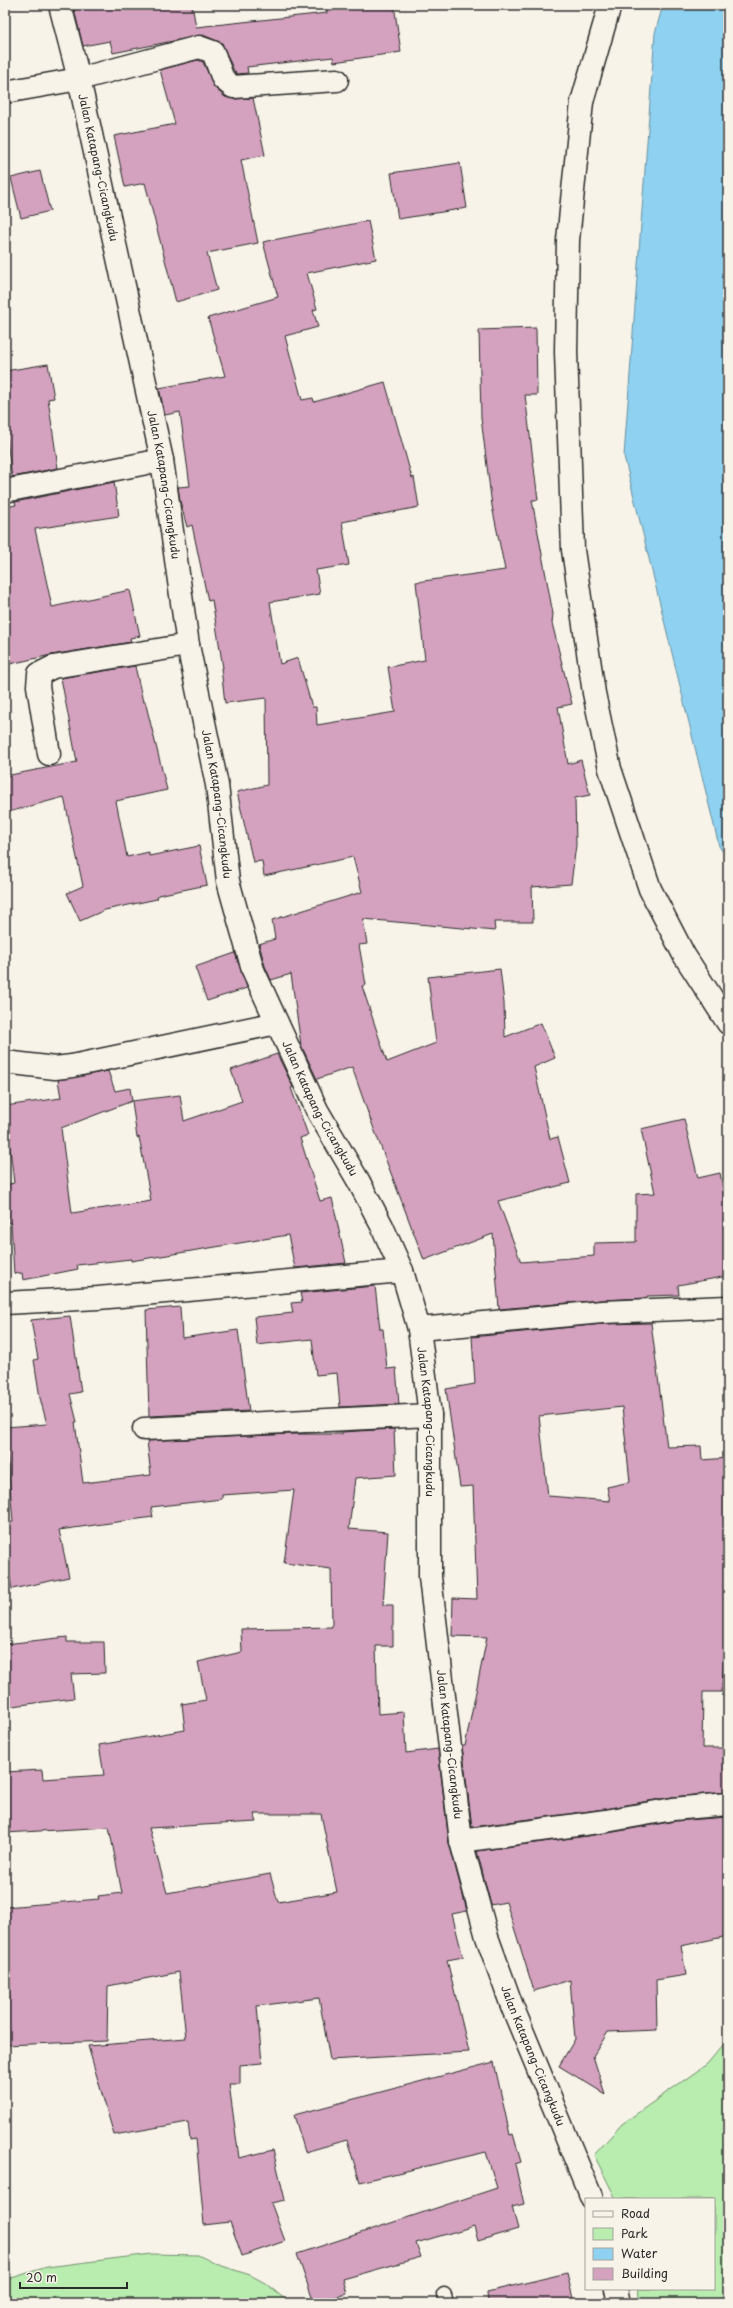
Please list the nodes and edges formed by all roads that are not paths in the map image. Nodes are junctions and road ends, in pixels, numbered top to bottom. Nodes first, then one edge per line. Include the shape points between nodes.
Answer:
1 (60, 5) edge
2 (610, 5) edge
3 (79, 79) junction
4 (337, 80) dead end
5 (5, 92) edge
6 (162, 460) junction
7 (5, 491) edge
8 (188, 645) junction
9 (49, 754) dead end
10 (277, 1023) junction
11 (728, 1023) edge
12 (5, 1062) edge
13 (402, 1271) junction
14 (5, 1304) edge
15 (728, 1307) edge
16 (419, 1329) junction
17 (430, 1415) junction
18 (144, 1428) dead end
19 (728, 1804) edge
20 (461, 1841) junction
21 (592, 2198) edge
22 (616, 2290) edge
23 (619, 2303) edge

1 - 3 street, Jalan Katapang-Cicangkudu
2 - 11 street via 582,102 568,240 566,352 573,550 594,694 610,769 650,888 684,955
3 - 4 street via 199,47 213,52 223,79 233,87
3 - 5 street
3 - 6 street, Jalan Katapang-Cicangkudu
6 - 7 street
6 - 8 street, Jalan Katapang-Cicangkudu
8 - 9 street via 53,667 39,674 38,686
8 - 10 street, Jalan Katapang-Cicangkudu via 217,785 228,881 253,970
10 - 12 street via 72,1066 55,1068
10 - 13 street, Jalan Katapang-Cicangkudu via 317,1110 359,1182
13 - 14 street via 106,1298
13 - 16 street, Jalan Katapang-Cicangkudu
15 - 16 street via 602,1312
16 - 17 street, Jalan Katapang-Cicangkudu
17 - 18 street
17 - 20 street, Jalan Katapang-Cicangkudu via 430,1578
19 - 20 street via 673,1809
20 - 21 street, Jalan Katapang-Cicangkudu via 487,1936 512,2006
22 - 23 street

